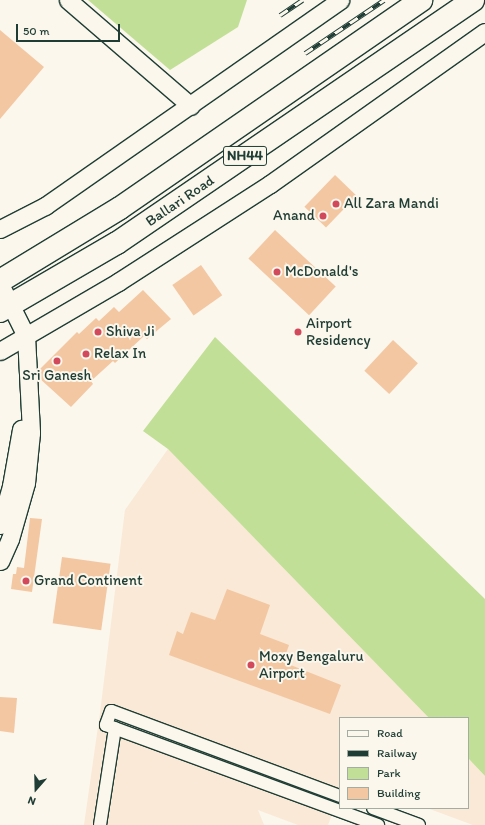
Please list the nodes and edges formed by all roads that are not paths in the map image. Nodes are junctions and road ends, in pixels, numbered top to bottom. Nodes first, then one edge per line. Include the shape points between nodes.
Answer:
1 (68, 0) edge
2 (340, 0) edge
3 (421, 0) edge
4 (473, 0) edge
5 (485, 32) edge
6 (191, 106) junction
7 (0, 229) edge
8 (0, 283) edge
9 (6, 308) edge
10 (26, 336) junction
11 (0, 350) edge
12 (29, 407) junction
13 (0, 524) edge
14 (0, 561) edge
15 (111, 726) junction
16 (339, 796) edge
17 (376, 809) edge
18 (100, 825) edge
19 (378, 825) edge
20 (419, 825) edge

1 - 6 street
2 - 6 street
3 - 8 highway, Ballari Road / NH44 via 120,208
4 - 9 highway, Ballari Road / NH44 via 117,243
5 - 10 street via 270,184 118,282
6 - 7 street via 45,206
8 - 9 street
9 - 10 street
10 - 11 street
10 - 12 street
12 - 13 street via 21,429 11,486
12 - 14 street via 31,433 26,483 10,539
15 - 16 street via 111,711
15 - 18 street
15 - 19 street
17 - 20 street

